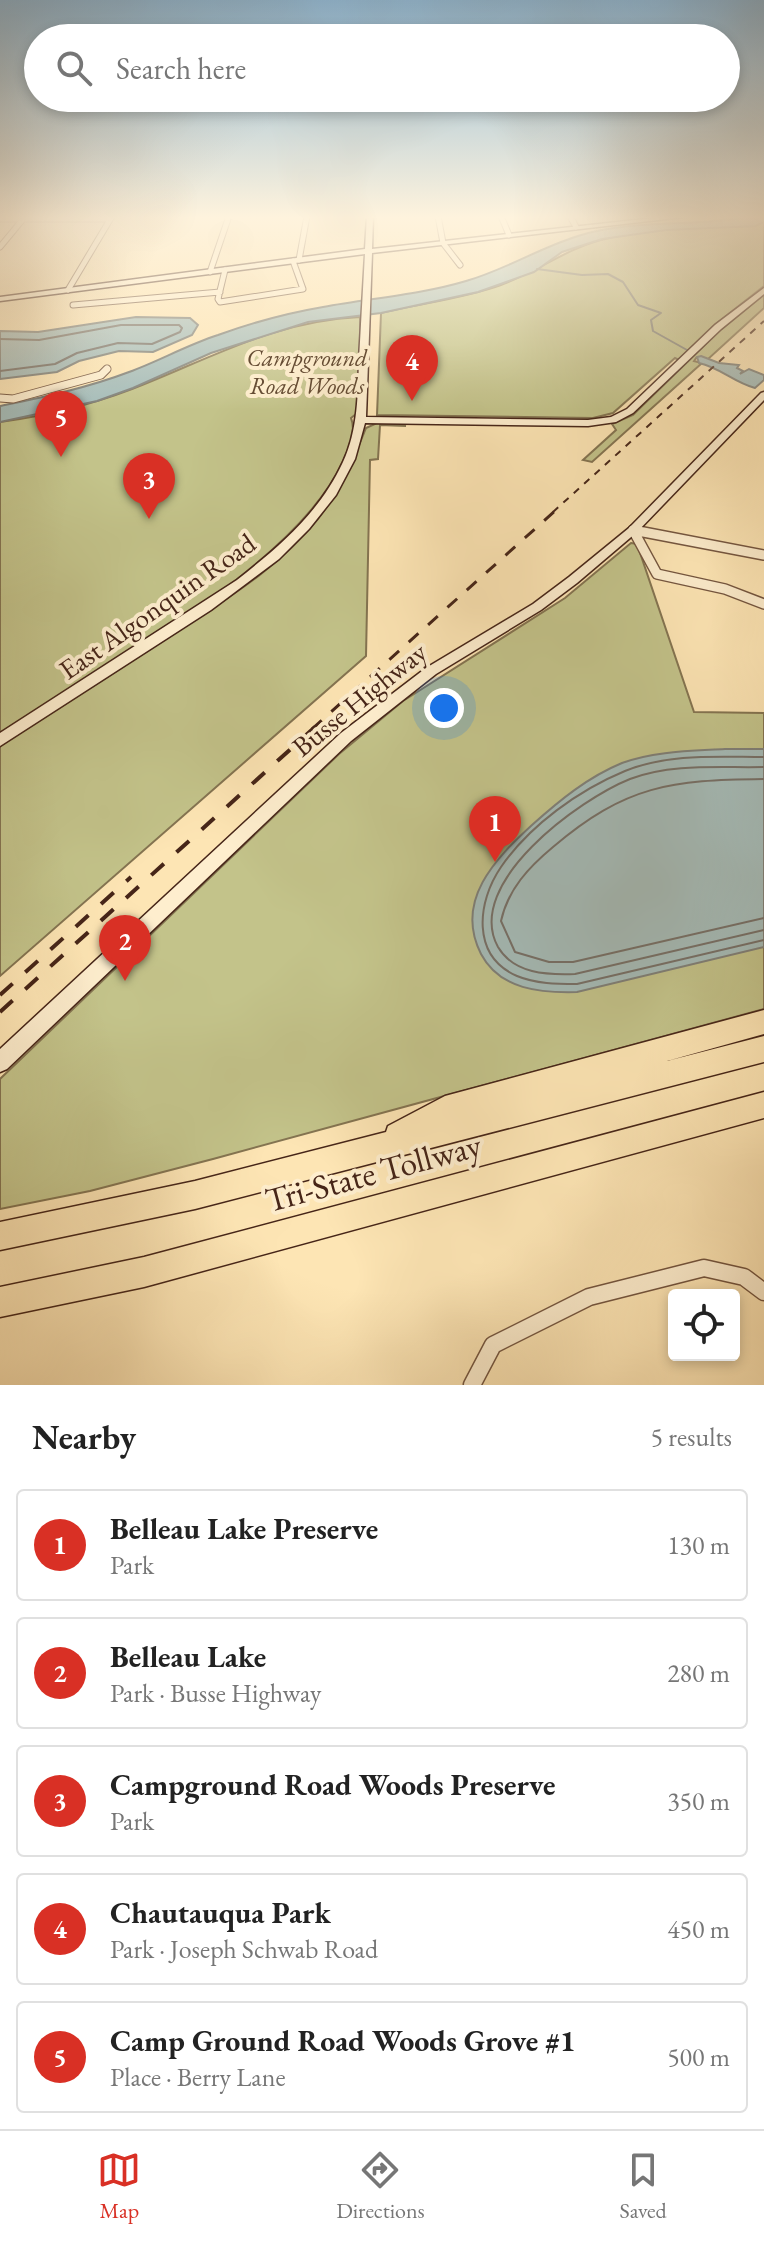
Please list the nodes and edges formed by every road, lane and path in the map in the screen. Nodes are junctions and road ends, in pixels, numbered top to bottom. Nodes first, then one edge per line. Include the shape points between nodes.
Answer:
1 (74, 281) edge
2 (142, 281) edge
3 (223, 281) edge
4 (301, 281) edge
5 (368, 281) edge
6 (68, 290) junction
7 (764, 290) edge
8 (220, 292) junction
9 (0, 299) edge
10 (73, 305) dead end
11 (107, 369) dead end
12 (764, 395) edge
13 (0, 398) edge
14 (361, 420) junction
15 (633, 530) junction
16 (764, 555) edge
17 (764, 604) edge
18 (0, 740) edge
19 (764, 1022) edge
20 (764, 1049) edge
21 (0, 1062) edge
22 (764, 1105) edge
23 (376, 1148) junction
24 (0, 1236) edge
25 (764, 1292) edge
26 (0, 1302) edge
27 (472, 1385) edge

1 - 6 street
2 - 6 main road
3 - 8 street
4 - 8 street via 303,289 223,302 218,300
5 - 14 main road, East Algonquin Road
6 - 9 main road
7 - 14 main road via 630,411 613,420
8 - 10 street
11 - 13 street via 13,399
12 - 15 main road, Busse Highway
14 - 18 main road, East Algonquin Road via 343,473 290,540 203,608
15 - 16 street
15 - 17 street via 657,574
15 - 21 main road, Busse Highway via 537,607 431,671 346,737
19 - 23 highway via 445,1109
20 - 23 highway, Tri-State Tollway
22 - 26 highway, Tri-State Tollway via 144,1272
23 - 24 highway, Tri-State Tollway via 195,1195
25 - 27 street via 744,1277 704,1268 589,1297 493,1345

